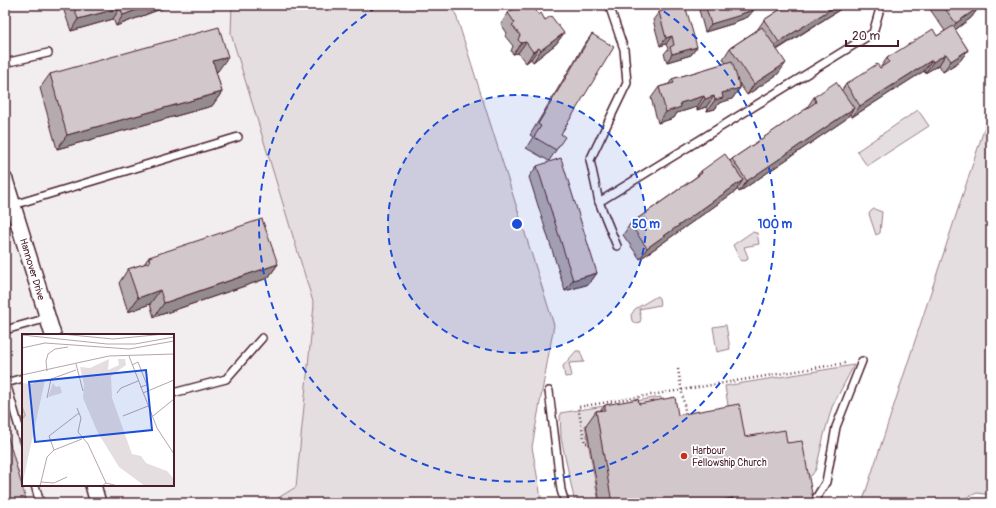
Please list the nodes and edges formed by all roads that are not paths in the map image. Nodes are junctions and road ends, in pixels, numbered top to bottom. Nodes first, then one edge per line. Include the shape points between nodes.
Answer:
1 (609, 5) edge
2 (881, 5) edge
3 (48, 53) dead end
4 (5, 63) edge
5 (238, 138) dead end
6 (5, 180) edge
7 (599, 202) junction
8 (12, 205) junction
9 (617, 246) dead end
10 (48, 318) junction
11 (5, 330) edge
12 (53, 334) edge
13 (262, 338) dead end
14 (862, 361) dead end
15 (22, 378) edge
16 (548, 391) dead end
17 (174, 393) edge
18 (22, 438) edge
19 (35, 486) edge
20 (93, 486) edge
21 (40, 503) edge
22 (98, 503) edge
23 (565, 503) edge
24 (813, 503) edge

1 - 7 lane via 624,49 627,83 590,160
2 - 7 lane via 873,33
3 - 4 lane
5 - 8 lane
6 - 8 street, Hannover Drive
7 - 9 lane
8 - 10 street, Hannover Drive
10 - 11 lane
10 - 12 street, Hannover Drive
13 - 17 lane via 226,379
14 - 24 lane via 836,427 826,482
15 - 18 lane via 6,383
16 - 23 lane via 561,490
19 - 21 lane
20 - 22 street

